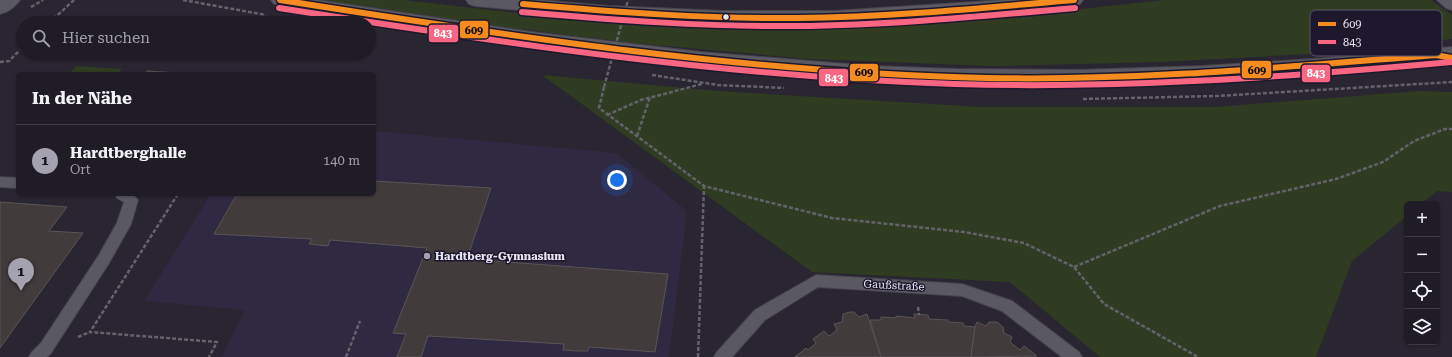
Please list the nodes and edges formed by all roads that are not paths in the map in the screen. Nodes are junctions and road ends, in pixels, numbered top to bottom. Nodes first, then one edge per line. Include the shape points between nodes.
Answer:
1 (475, 0) edge
2 (1074, 0) edge
3 (1446, 0) edge
4 (1452, 4) edge
5 (275, 8) edge
6 (347, 16) edge
7 (376, 19) edge
8 (1447, 56) edge
9 (0, 182) edge
10 (16, 183) edge
11 (125, 196) edge
12 (37, 357) edge
13 (722, 357) edge
14 (1074, 357) edge

1 - 2 main road via 608,12 723,17 834,17
3 - 4 main road
5 - 6 main road
7 - 8 main road via 738,63 855,72 956,76 1098,77 1208,73
9 - 10 lane
11 - 12 lane via 131,200 124,224 104,260
13 - 14 lane, Gaußstraße via 760,315 816,281 962,290 1006,306

